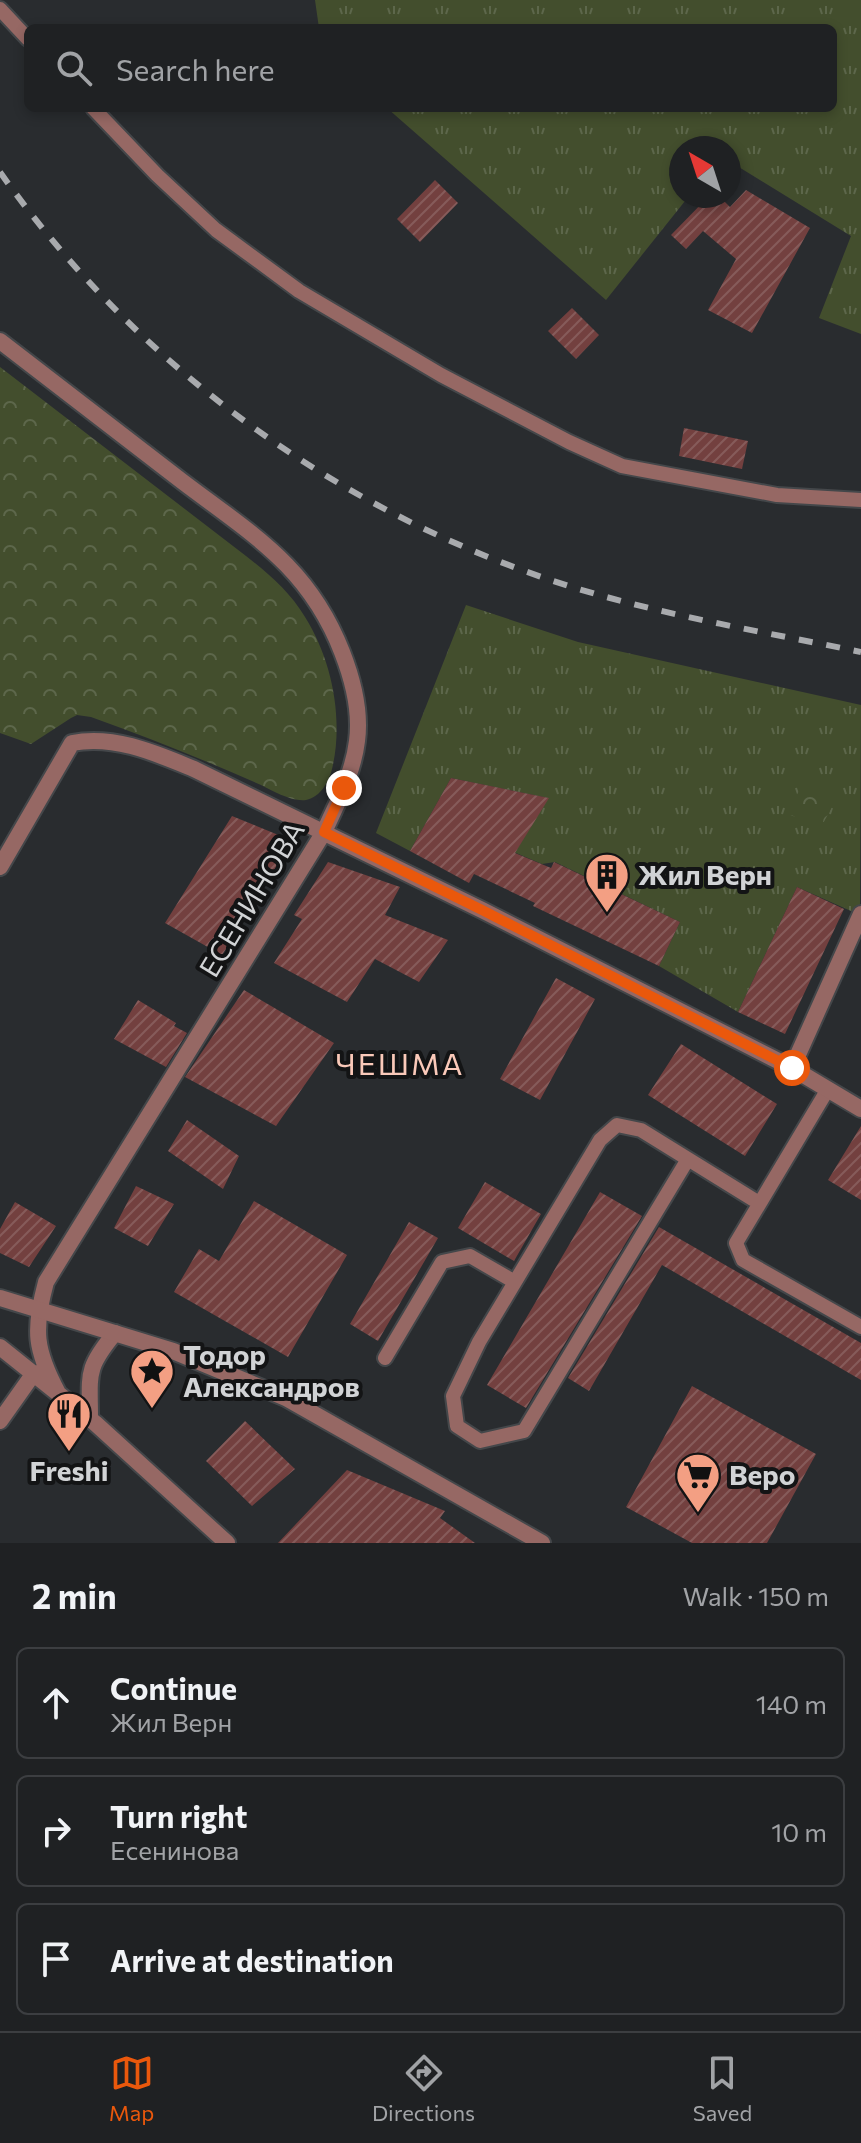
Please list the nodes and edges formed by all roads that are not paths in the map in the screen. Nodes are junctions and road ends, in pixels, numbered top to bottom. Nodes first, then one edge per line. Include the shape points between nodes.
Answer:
1 (0, 9) edge
2 (24, 35) edge
3 (97, 112) edge
4 (0, 341) edge
5 (861, 500) edge
6 (324, 832) junction
7 (1, 862) edge
8 (861, 914) edge
9 (792, 1068) junction
10 (828, 1089) junction
11 (861, 1109) edge
12 (688, 1159) junction
13 (759, 1203) junction
14 (515, 1282) junction
15 (0, 1298) edge
16 (39, 1310) junction
17 (861, 1327) edge
18 (115, 1333) junction
19 (0, 1347) edge
20 (385, 1358) dead end
21 (34, 1373) junction
22 (58, 1393) junction
23 (90, 1419) junction
24 (0, 1421) edge
25 (219, 1540) edge
26 (542, 1543) edge

1 - 2 lane
3 - 5 lane via 216,230 299,291 441,375 569,442 622,466 777,495
4 - 6 street, ЕСЕНИНОВА via 260,541 319,603 349,670 358,729 350,772
6 - 7 street via 150,751 100,741 72,743
6 - 9 street
6 - 16 street, ЕСЕНИНОВА via 46,1282
8 - 9 street
9 - 10 street
10 - 11 street
10 - 13 lane
12 - 13 lane
12 - 14 lane via 641,1130 617,1125 600,1140
12 - 14 lane via 524,1431 480,1441 457,1426 453,1396
13 - 17 lane via 736,1243 743,1260
14 - 20 lane via 470,1256 442,1262
15 - 16 street
16 - 18 street
16 - 22 street, ЕСЕНИНОВА via 39,1352
18 - 23 street via 91,1367
18 - 26 street via 286,1398
19 - 21 street
21 - 22 street
21 - 24 street
22 - 23 street
23 - 25 street

